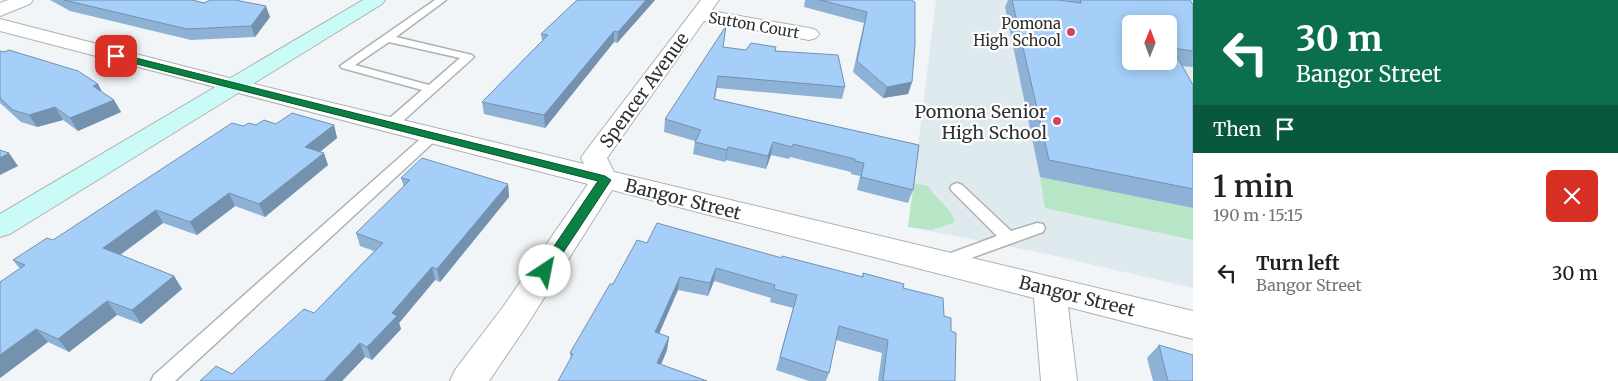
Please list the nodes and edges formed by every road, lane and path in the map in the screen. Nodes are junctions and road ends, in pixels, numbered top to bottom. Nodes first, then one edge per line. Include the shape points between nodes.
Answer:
1 (24, 0) edge
2 (376, 0) edge
3 (441, 0) edge
4 (704, 8) edge
5 (0, 10) edge
6 (0, 26) edge
7 (809, 34) dead end
8 (387, 38) junction
9 (232, 86) junction
10 (431, 89) junction
11 (389, 126) junction
12 (432, 136) junction
13 (605, 180) junction
14 (957, 188) dead end
15 (0, 226) edge
16 (1037, 228) dead end
17 (1008, 238) junction
18 (942, 262) junction
19 (1050, 289) junction
20 (1193, 325) edge
21 (161, 381) edge
22 (468, 381) edge
23 (1059, 381) edge

1 - 5 street
2 - 9 main road
3 - 8 lane
4 - 7 street, Sutton Court
4 - 13 street, Spencer Avenue via 594,158
6 - 9 street, Bangor Street
8 - 10 lane via 468,57
8 - 10 lane via 346,66
9 - 11 street, Bangor Street
9 - 15 main road
10 - 11 lane
11 - 12 street, Bangor Street
12 - 13 street, Bangor Street
12 - 21 lane
13 - 18 street, Bangor Street
13 - 22 street
14 - 17 lane
16 - 17 lane
17 - 18 lane
18 - 19 street, Bangor Street
19 - 20 street, Bangor Street
19 - 23 street

